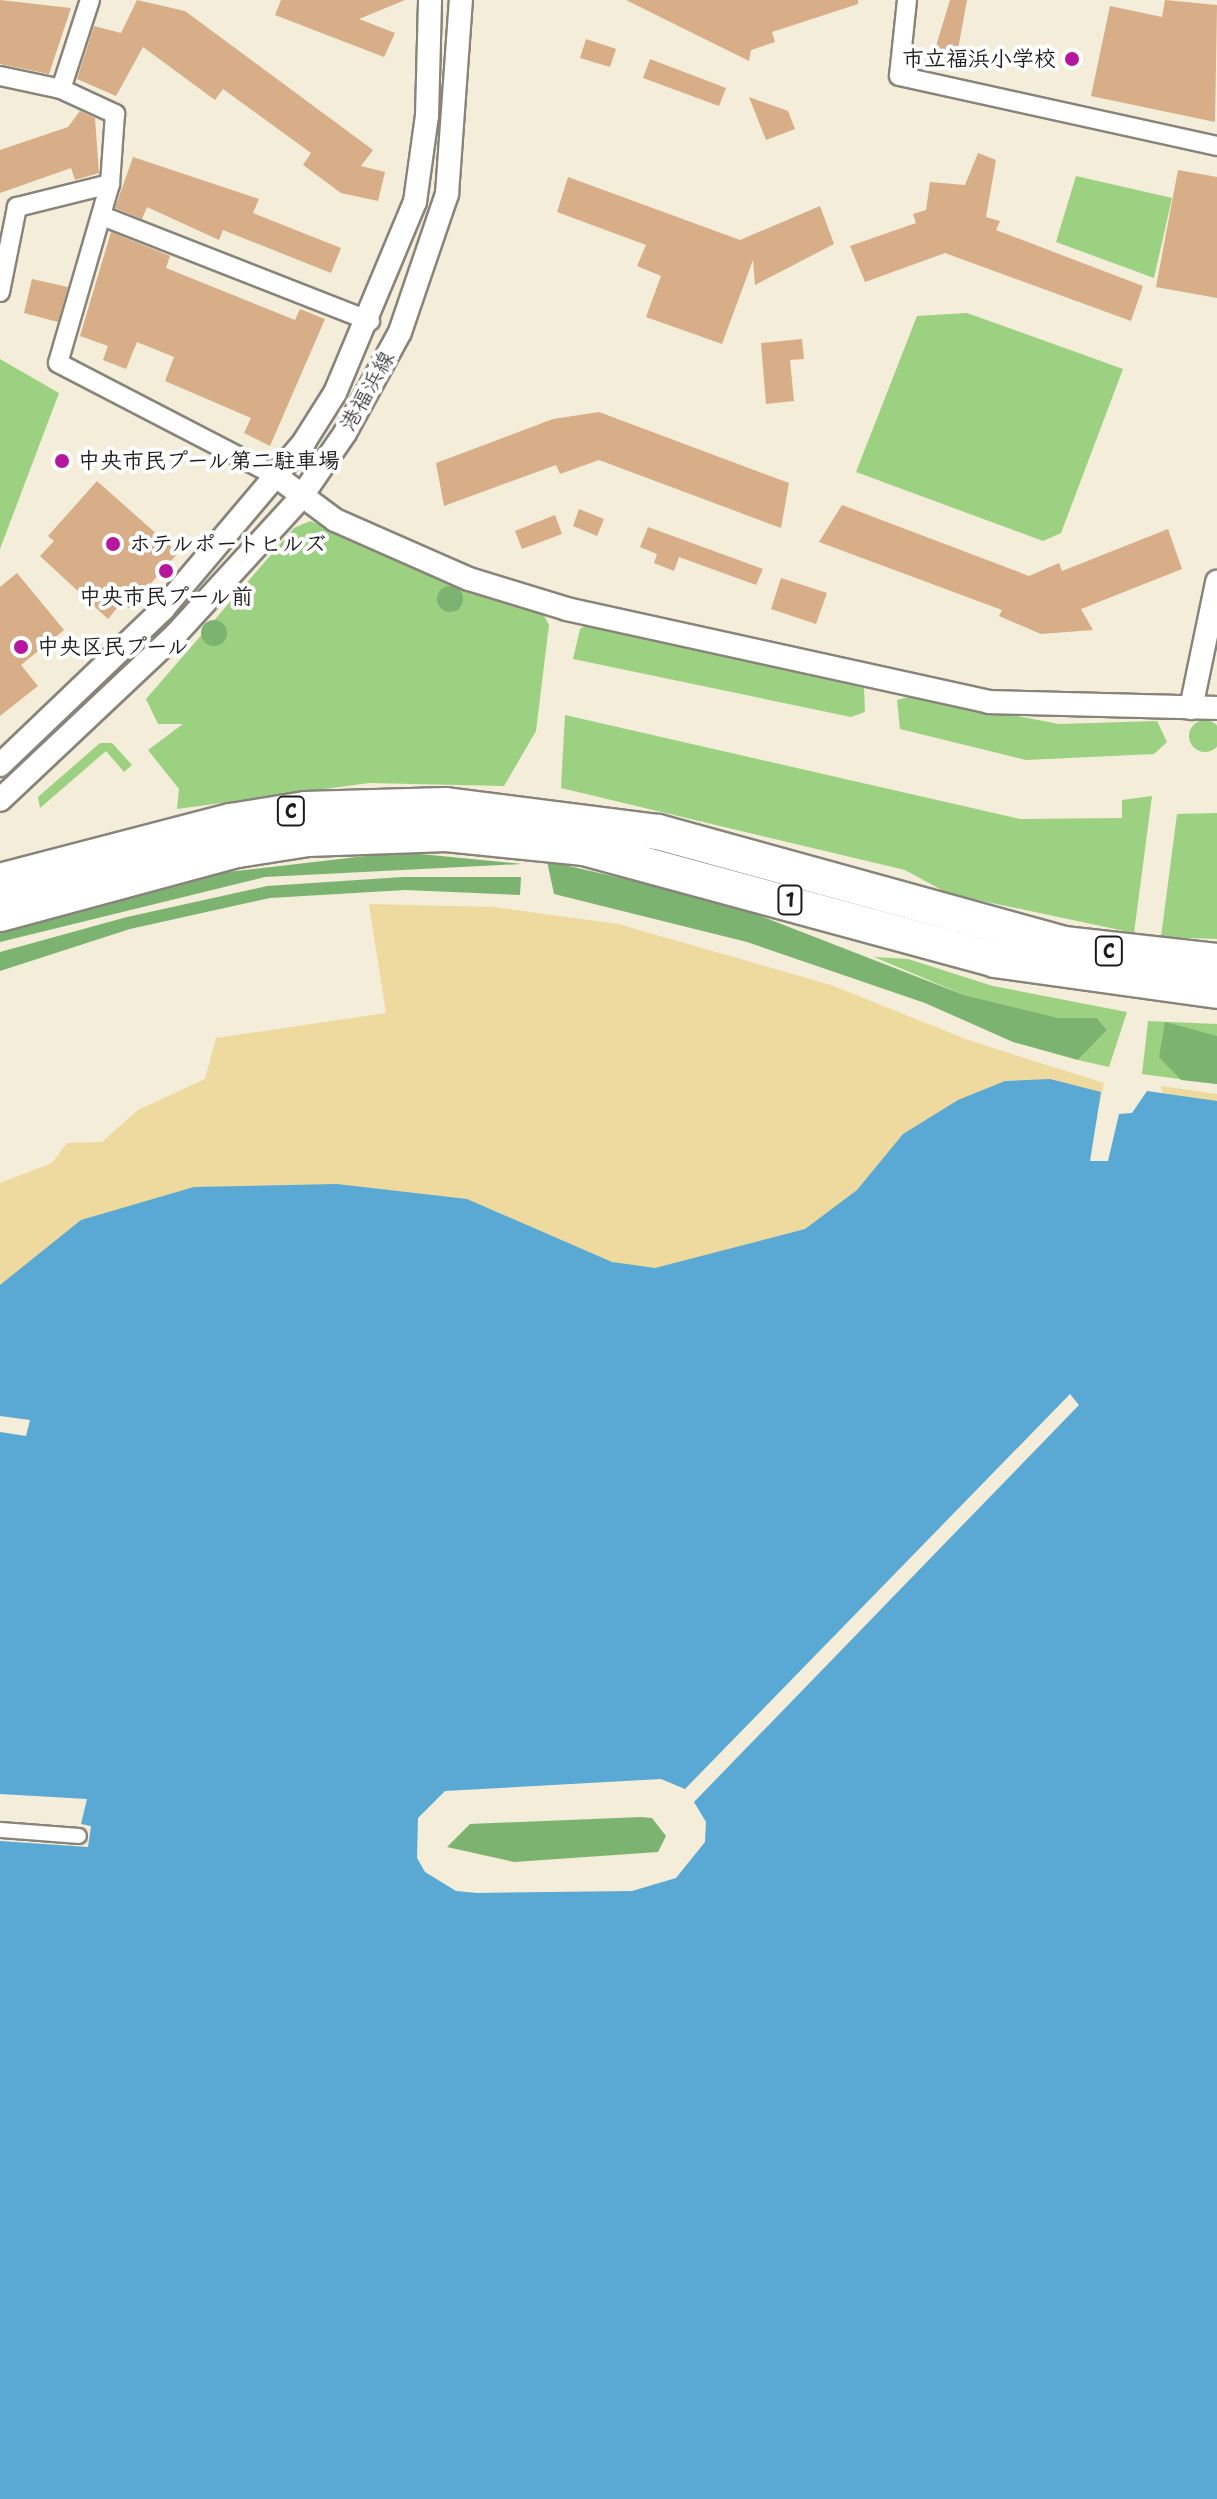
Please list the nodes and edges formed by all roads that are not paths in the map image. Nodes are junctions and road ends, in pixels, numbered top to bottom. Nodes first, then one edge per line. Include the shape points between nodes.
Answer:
1 (430, 0) edge
2 (461, 0) edge
3 (907, 0) edge
4 (85, 2) edge
5 (0, 76) edge
6 (61, 89) junction
7 (1217, 146) edge
8 (110, 184) junction
9 (102, 216) junction
10 (0, 292) edge
11 (370, 321) junction
12 (276, 476) junction
13 (299, 500) junction
14 (1217, 582) edge
15 (1191, 708) junction
16 (1217, 708) edge
17 (0, 765) edge
18 (0, 800) edge
19 (587, 833) junction
20 (0, 881) edge
21 (0, 914) edge
22 (999, 945) junction
23 (1217, 961) edge
24 (1217, 991) edge
25 (0, 1830) edge
26 (79, 1836) dead end

1 - 11 street, 港福浜線 via 427,116 415,202
2 - 13 street, 港福浜線 via 447,194 426,262 400,332
3 - 7 street via 899,76
4 - 6 street
5 - 6 street
6 - 8 street via 115,114
8 - 9 street
8 - 10 street via 17,207
9 - 11 street
9 - 12 street via 58,363
11 - 12 street, 港福浜線 via 335,393
12 - 13 street
12 - 17 street, 港福浜線 via 163,609
13 - 15 street via 469,579 567,609 989,702
13 - 18 street, 港福浜線 via 116,696
14 - 15 street
15 - 16 street
19 - 20 highway, C via 446,805 305,809
19 - 21 highway, 1 via 308,839 164,868
19 - 22 highway, 1
22 - 23 highway, C
22 - 24 highway, 1
25 - 26 street

